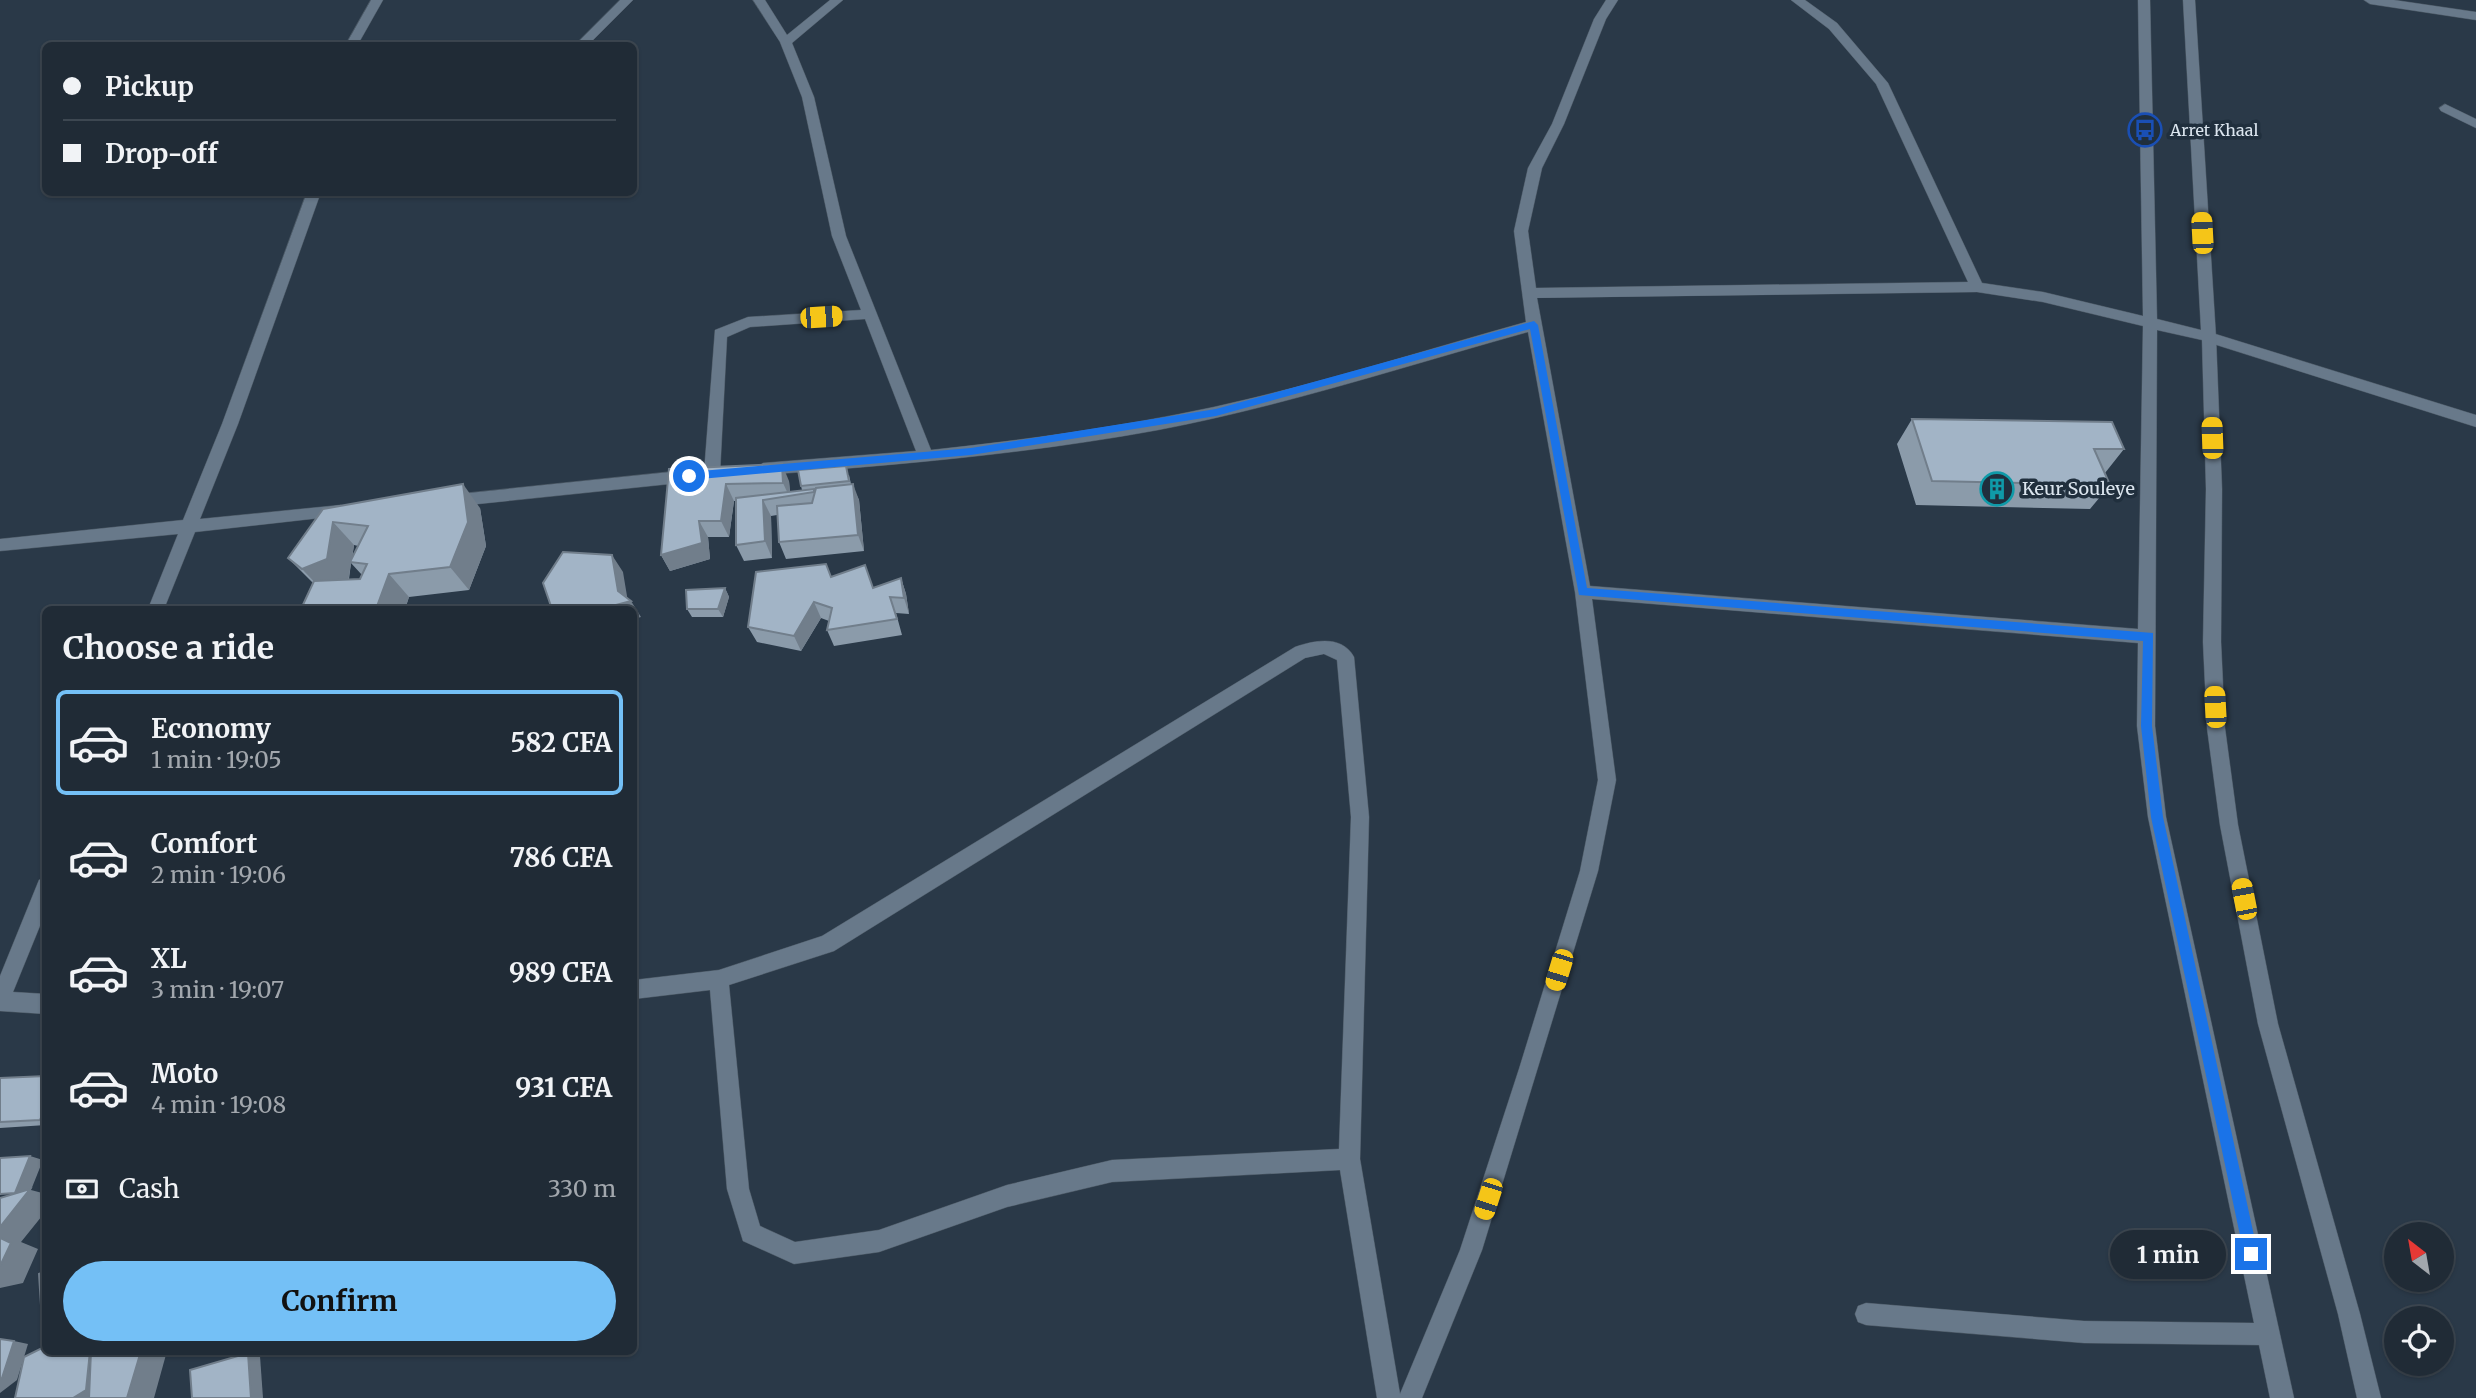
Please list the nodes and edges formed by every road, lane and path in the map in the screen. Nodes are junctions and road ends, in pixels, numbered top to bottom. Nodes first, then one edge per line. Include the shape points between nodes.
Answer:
1 (377, 0) edge
2 (628, 0) edge
3 (759, 0) edge
4 (837, 0) edge
5 (1612, 0) edge
6 (1797, 0) edge
7 (2144, 0) edge
8 (2189, 0) edge
9 (2370, 0) edge
10 (2476, 16) edge
11 (353, 42) edge
12 (583, 42) edge
13 (786, 42) junction
14 (2445, 108) dead end
15 (2476, 124) edge
16 (313, 196) edge
17 (1977, 286) junction
18 (1528, 293) junction
19 (870, 314) junction
20 (2150, 322) junction
21 (1534, 325) junction
22 (2209, 337) junction
23 (2476, 421) edge
24 (926, 457) junction
25 (752, 470) edge
26 (435, 502) edge
27 (354, 510) edge
28 (190, 525) junction
29 (0, 545) edge
30 (1583, 592) junction
31 (157, 606) edge
32 (2149, 637) junction
33 (42, 896) edge
34 (719, 979) junction
35 (637, 989) edge
36 (0, 1000) edge
37 (42, 1003) edge
38 (1349, 1159) junction
39 (1866, 1314) dead end
40 (2268, 1334) junction
41 (1389, 1398) edge
42 (1410, 1398) edge
43 (2282, 1398) edge
44 (2369, 1398) edge

1 - 11 street
2 - 12 street
3 - 13 street
4 - 13 street
5 - 18 street via 1535,168 1521,231
6 - 17 street via 1833,26 1882,83
7 - 20 street
8 - 22 street
9 - 10 street
13 - 19 street via 808,97 839,236
14 - 15 street
16 - 28 street
17 - 18 street
17 - 20 street
18 - 21 street
19 - 24 street
19 - 26 street via 748,323 720,334 719,472
20 - 22 street
20 - 32 street
21 - 24 street via 1216,412
21 - 30 street
22 - 23 street
22 - 44 street via 2214,489 2212,642 2217,729 2230,825 2268,1024
24 - 25 street
27 - 28 street
28 - 29 street
28 - 31 street
30 - 32 street
30 - 42 street via 1607,780 1589,871 1471,1250
32 - 40 street via 2146,726 2157,817
33 - 36 street
34 - 35 street
34 - 38 street via 741,1200 751,1233 793,1253 879,1241 1007,1196 1112,1171
34 - 38 street via 827,944 1301,652 1329,646 1345,657 1360,817
36 - 37 street
38 - 41 street
39 - 40 street via 2084,1332
40 - 43 street

